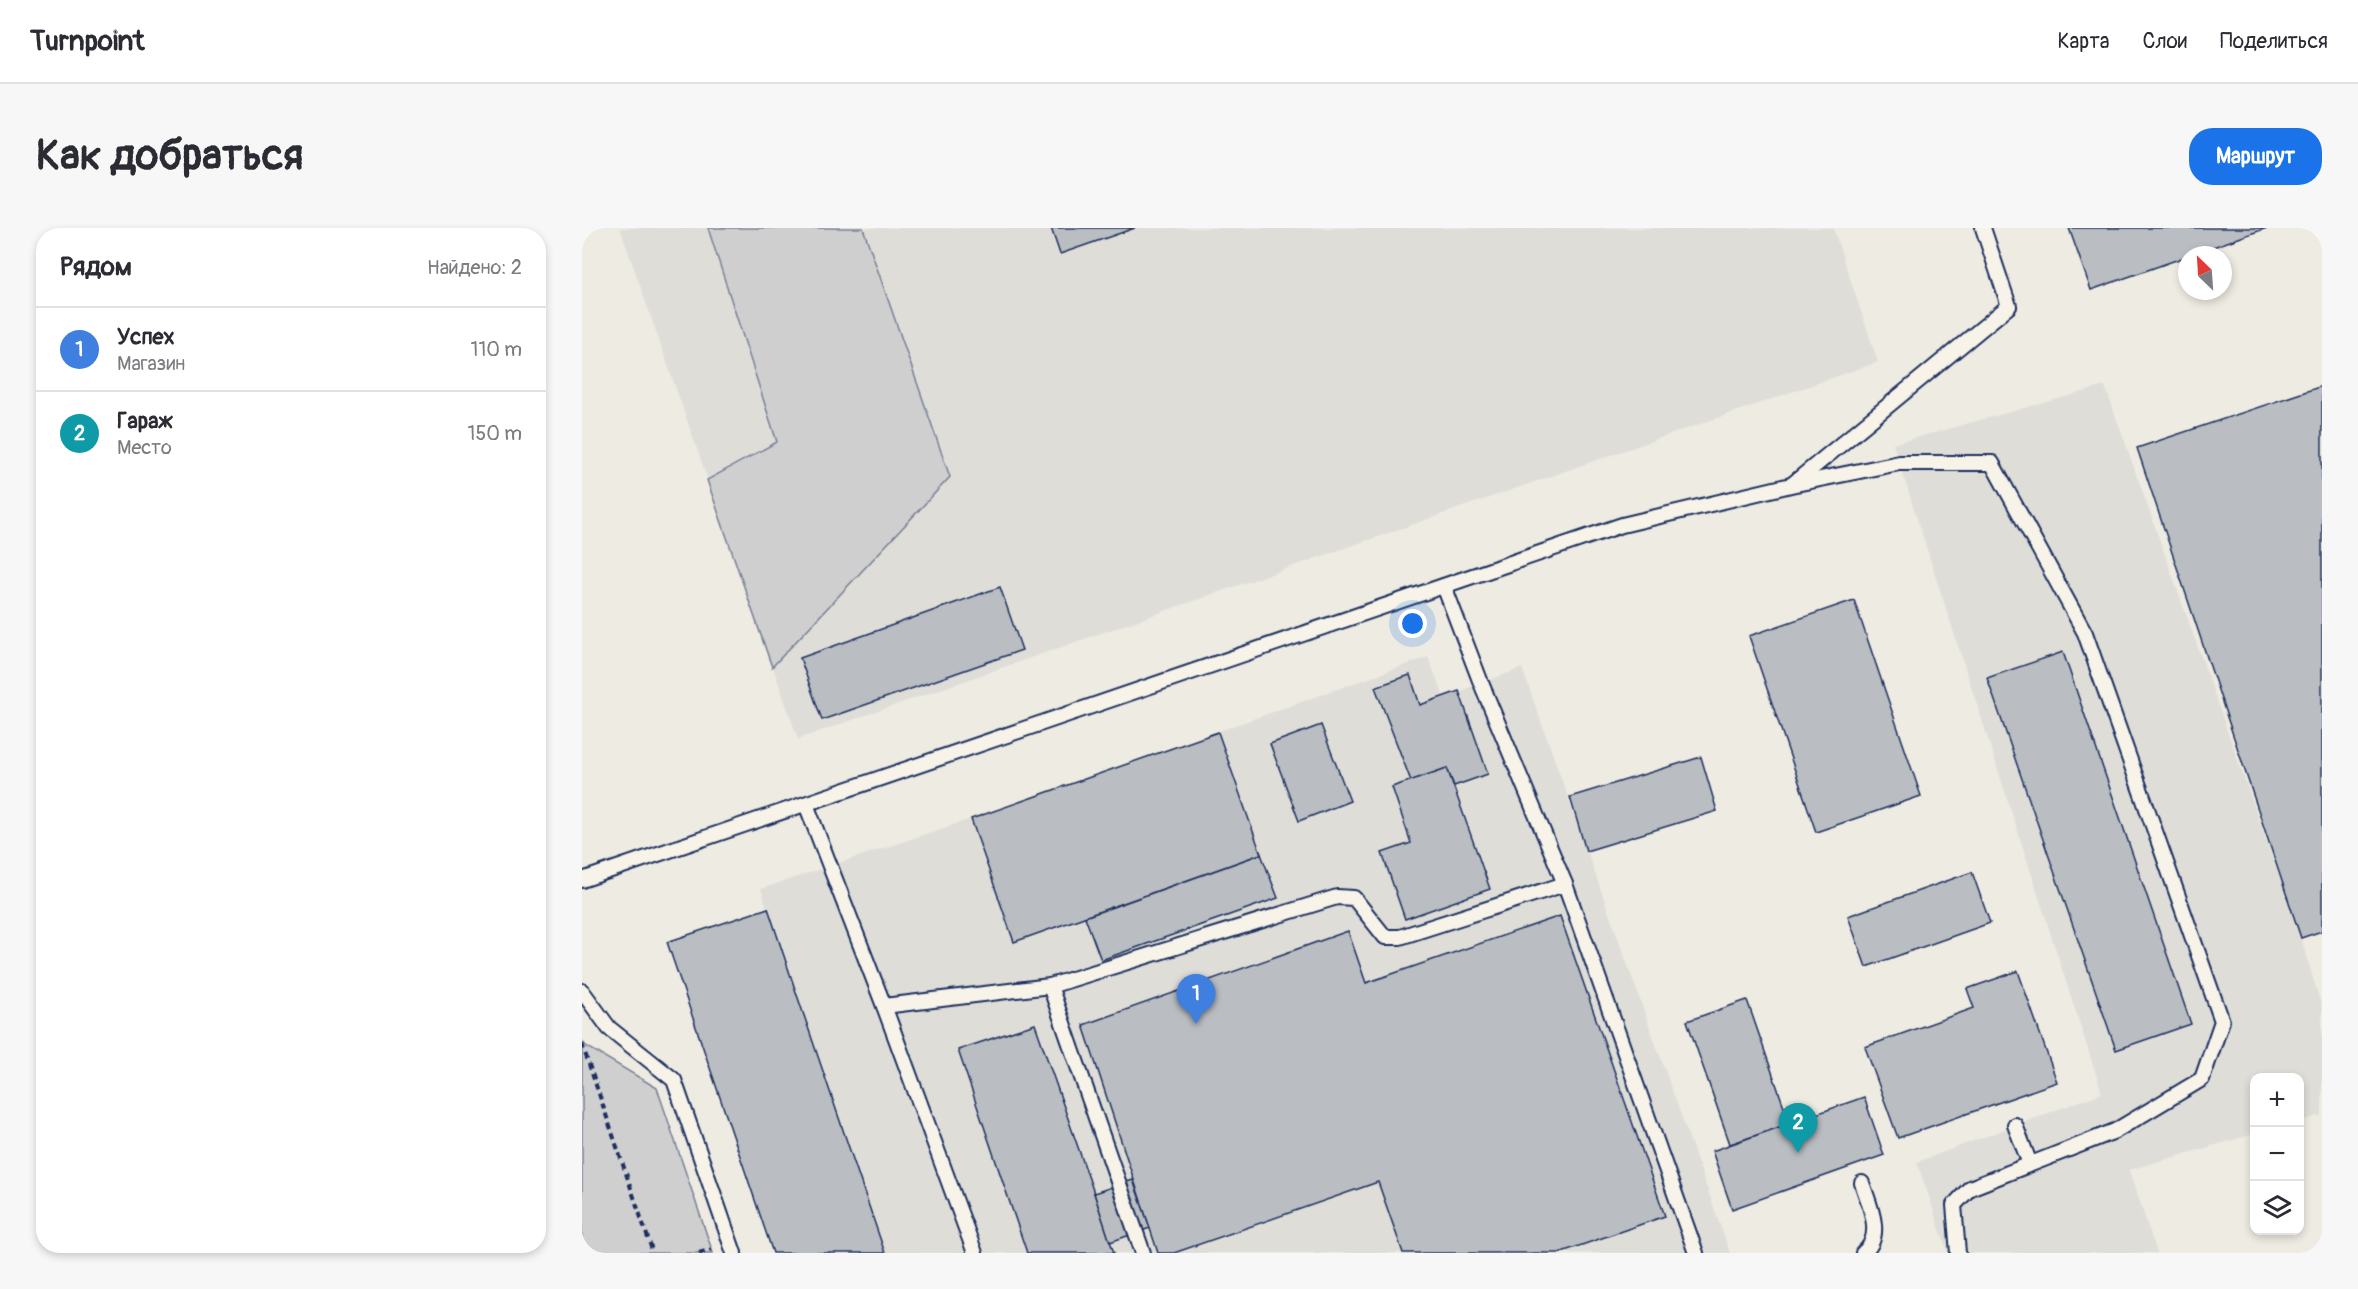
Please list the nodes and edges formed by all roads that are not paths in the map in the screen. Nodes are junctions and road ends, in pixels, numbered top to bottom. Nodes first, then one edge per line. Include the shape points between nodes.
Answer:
1 (1983, 228) edge
2 (1791, 485) junction
3 (1444, 586) junction
4 (806, 804) junction
5 (582, 880) edge
6 (1565, 884) junction
7 (1050, 986) junction
8 (582, 992) edge
9 (884, 1006) junction
10 (2015, 1125) dead end
11 (2030, 1164) junction
12 (1862, 1183) dead end
13 (734, 1253) edge
14 (975, 1253) edge
15 (1143, 1253) edge
16 (1696, 1253) edge
17 (1863, 1253) edge
18 (1958, 1253) edge

1 - 2 lane via 2009,306
2 - 3 lane via 1622,525
2 - 11 lane via 1899,463 1992,463 2085,633 2222,1020 2202,1079 2115,1131
3 - 4 lane
3 - 6 lane
4 - 5 lane
4 - 9 lane
6 - 7 lane via 1400,937 1385,937 1354,898 1337,897
6 - 16 lane
7 - 9 lane
7 - 15 lane
8 - 13 lane via 609,1028 674,1080
9 - 14 lane
10 - 11 lane
11 - 18 lane via 1970,1188 1954,1205
12 - 17 lane via 1875,1226 1870,1248

